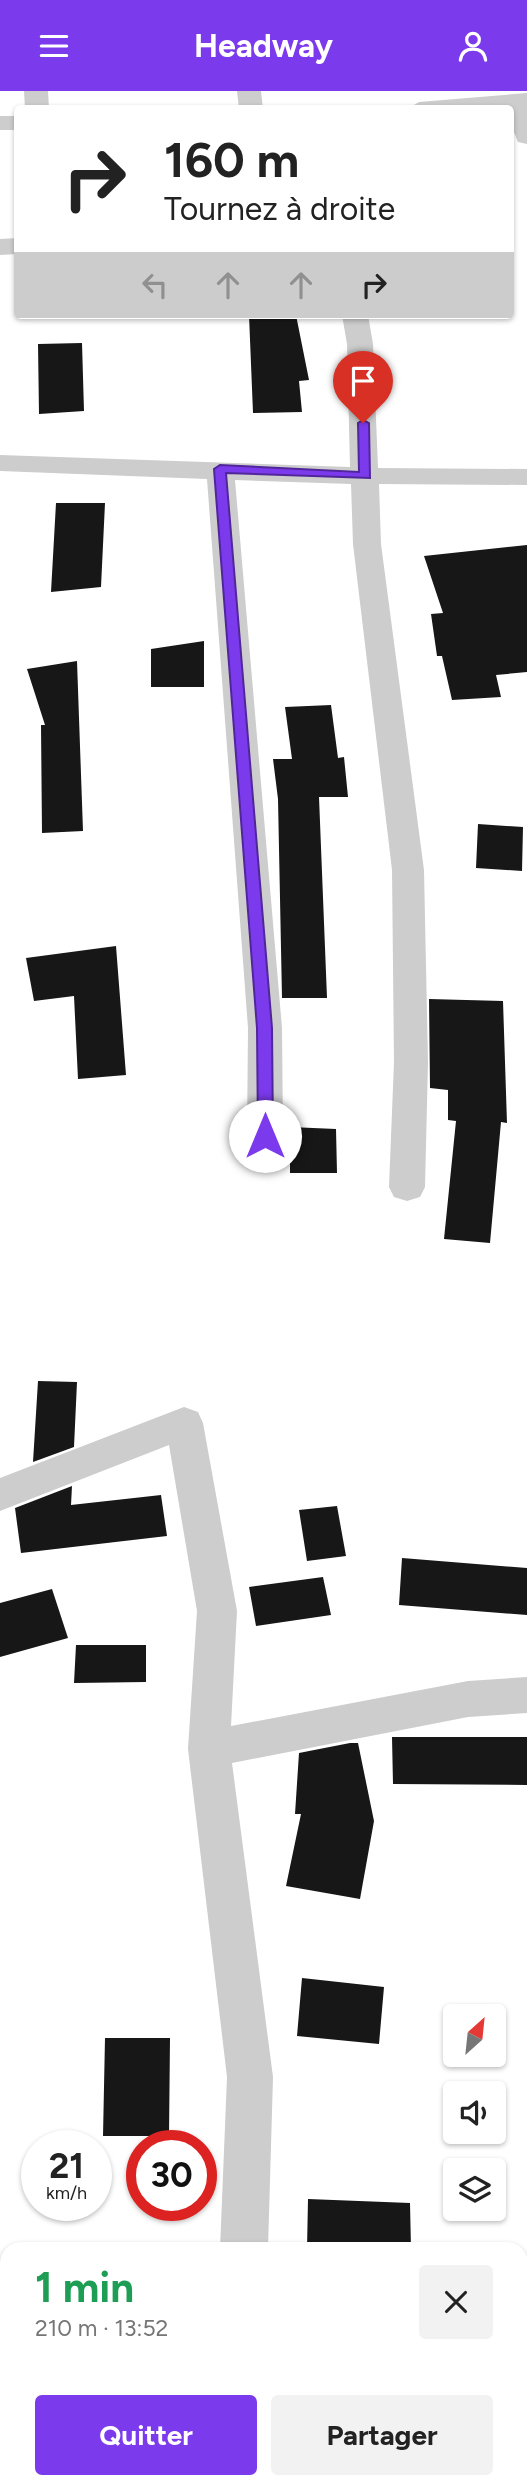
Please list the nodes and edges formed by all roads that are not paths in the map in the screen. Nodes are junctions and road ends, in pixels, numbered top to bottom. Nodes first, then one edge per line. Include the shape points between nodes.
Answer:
1 (456, 99) edge
2 (521, 102) edge
3 (434, 105) edge
4 (527, 137) edge
5 (356, 319) edge
6 (0, 464) edge
7 (220, 469) junction
8 (365, 476) junction
9 (527, 477) edge
10 (265, 1136) dead end
11 (407, 1187) dead end
12 (0, 1495) edge
13 (527, 1695) edge
14 (209, 1749) junction
15 (244, 2242) edge

1 - 2 street
1 - 3 street
2 - 4 street
5 - 8 street
6 - 7 street
7 - 8 street
7 - 10 street via 265,1028
8 - 9 street
8 - 11 street via 367,544 408,870 411,1062
12 - 14 street via 184,1423 216,1611
13 - 14 street via 468,1699
14 - 15 street via 250,2077

